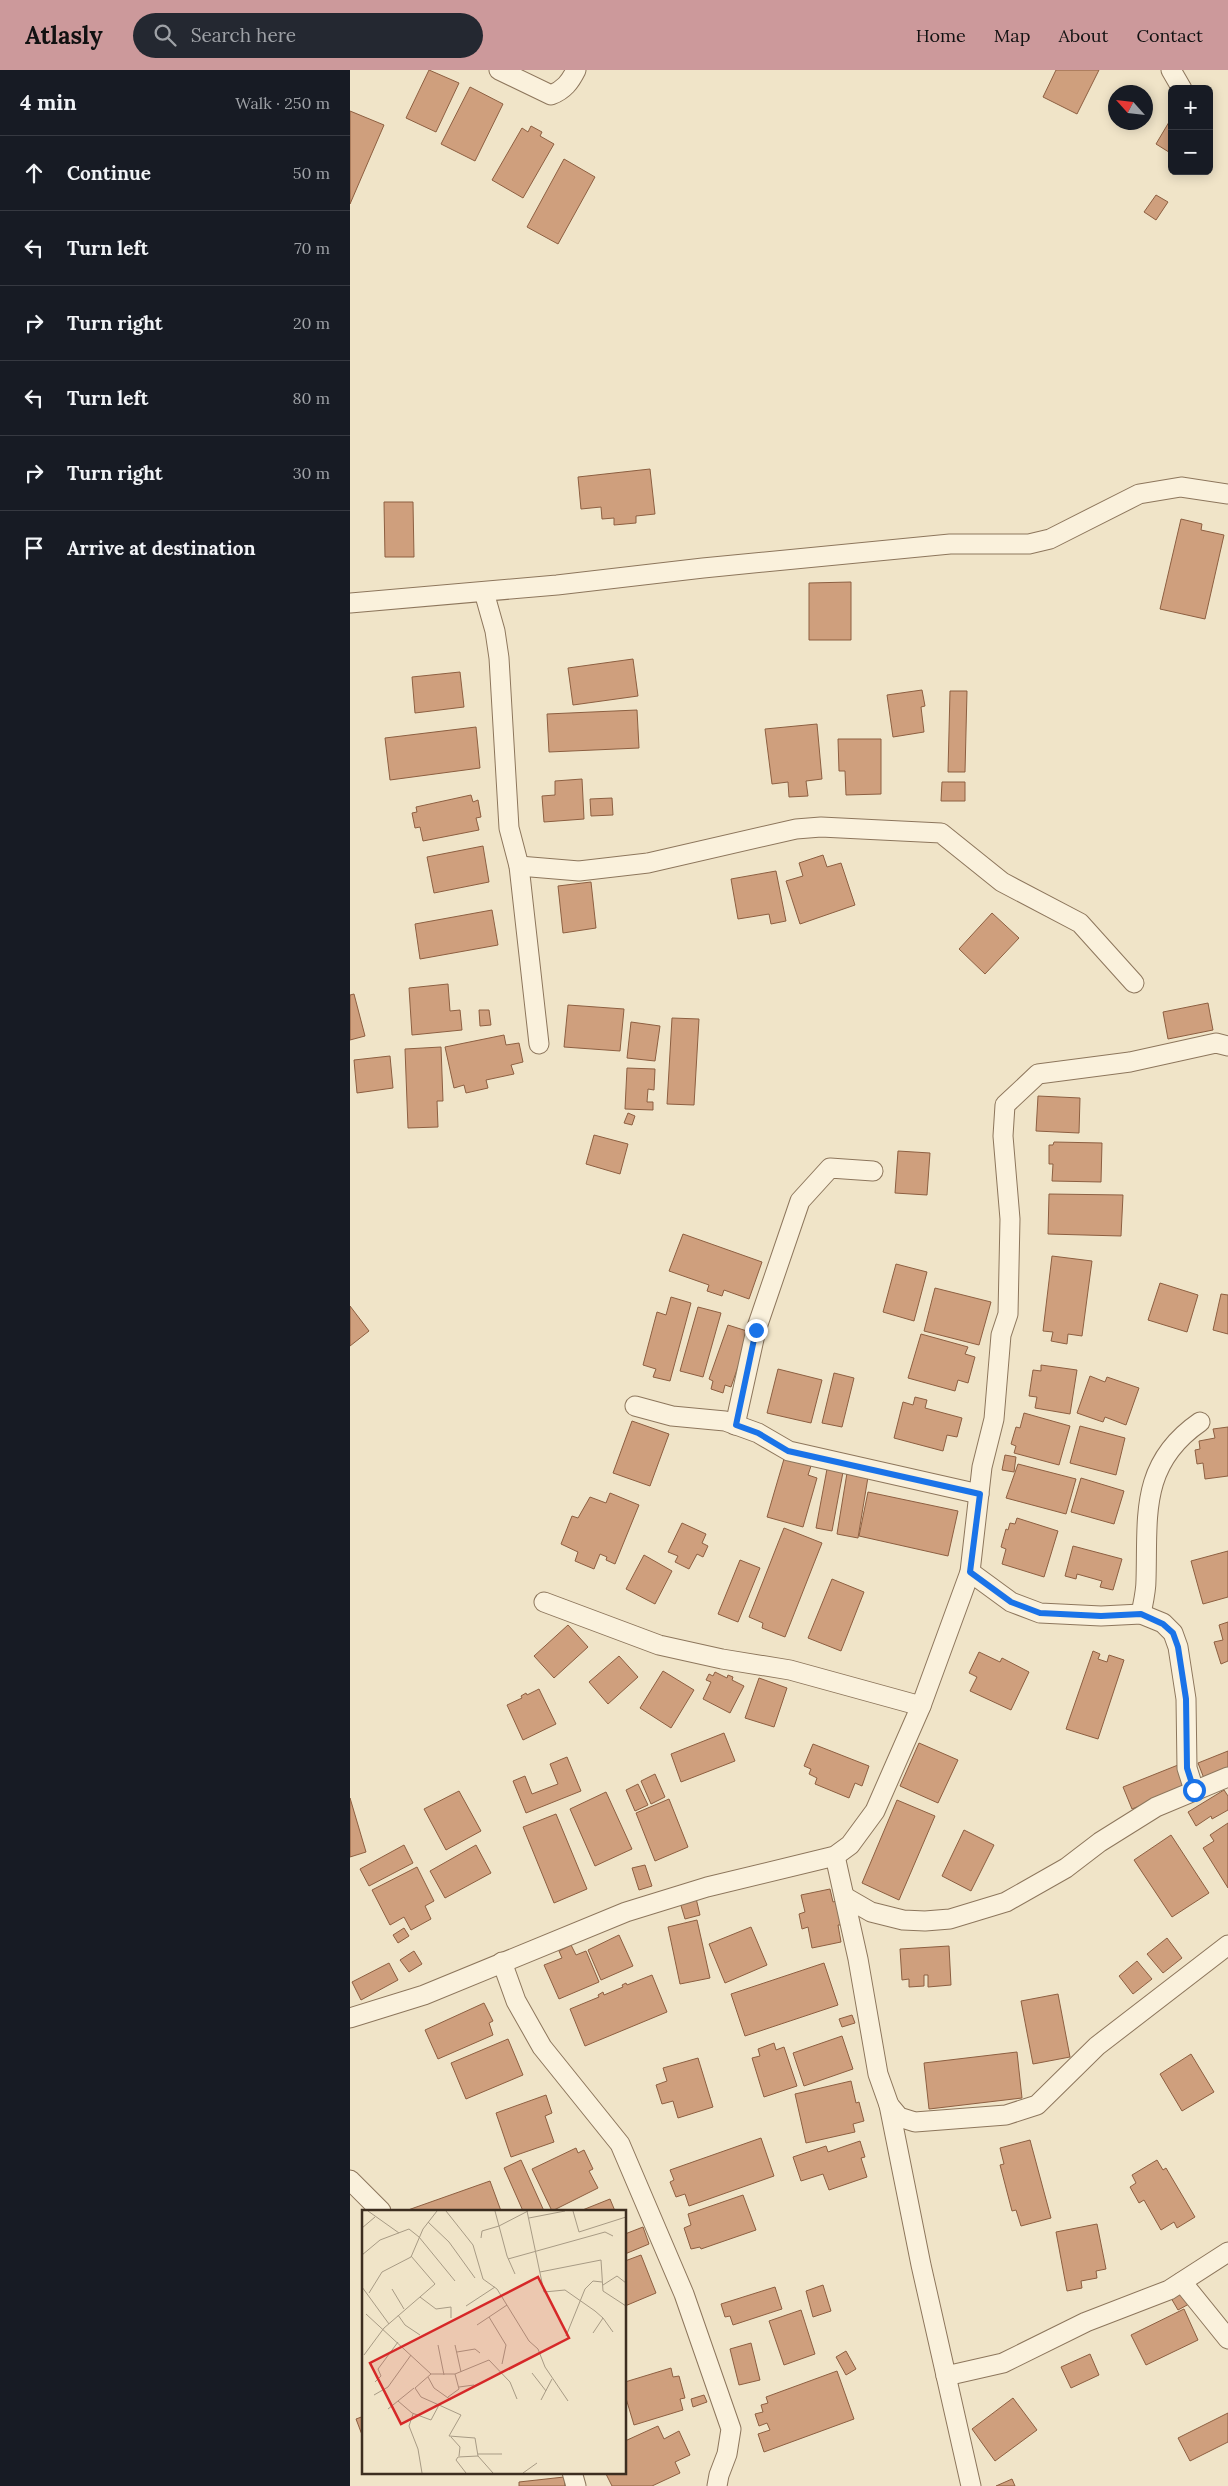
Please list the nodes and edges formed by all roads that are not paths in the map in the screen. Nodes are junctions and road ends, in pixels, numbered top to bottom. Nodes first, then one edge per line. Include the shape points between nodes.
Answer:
1 (499, 70) edge
2 (576, 70) edge
3 (1170, 70) edge
4 (1179, 85) edge
5 (1228, 494) edge
6 (484, 592) junction
7 (350, 603) edge
8 (519, 866) junction
9 (1134, 983) dead end
10 (539, 1044) dead end
11 (1228, 1046) edge
12 (873, 1171) dead end
13 (635, 1406) dead end
14 (1200, 1422) dead end
15 (736, 1425) junction
16 (980, 1494) junction
17 (970, 1572) junction
18 (544, 1602) dead end
19 (1141, 1614) junction
20 (921, 1706) junction
21 (1228, 1777) edge
22 (1194, 1790) junction
23 (835, 1856) junction
24 (845, 1897) junction
25 (1228, 1945) edge
26 (502, 1962) junction
27 (350, 2018) edge
28 (889, 2105) junction
29 (350, 2180) edge
30 (380, 2210) edge
31 (1228, 2252) edge
32 (1182, 2282) junction
33 (1228, 2339) edge
34 (946, 2376) junction
35 (718, 2486) edge
36 (971, 2486) edge

1 - 2 street via 550,95 570,82
3 - 4 street
5 - 6 street via 1181,487 1148,492 1092,516 1050,539 1029,544 950,544
6 - 7 street
6 - 8 street via 499,658 509,828
8 - 9 street via 579,871 648,863 796,828 941,833 1002,882 1080,923
8 - 10 street
11 - 16 street via 1216,1043 1130,1062 1038,1074 1004,1105 1003,1136 1010,1218 1008,1314 1001,1335 994,1418 982,1467
12 - 15 street via 830,1168 800,1201 756,1330
13 - 15 street via 672,1416
14 - 19 street via 1169,1454 1149,1496 1146,1583
15 - 16 street via 758,1433 788,1451
16 - 17 street
17 - 19 street via 1011,1602 1040,1613
17 - 20 street
18 - 20 street via 659,1644 790,1670
19 - 22 street via 1163,1624 1173,1633 1178,1647 1186,1699 1187,1768
20 - 23 street via 874,1811 850,1845
21 - 22 street
22 - 24 street via 1156,1807 1066,1868 1006,1902 950,1919 926,1921 903,1920 871,1912
23 - 24 street
23 - 26 street via 626,1912
24 - 28 street via 878,2074
25 - 28 street via 1096,2046 1037,2105 1006,2115 915,2122 899,2117
26 - 27 street via 424,1995
26 - 35 street via 516,2001 542,2047 620,2144 684,2294 731,2430
28 - 34 street
29 - 30 street
31 - 32 street
32 - 33 street
32 - 34 street via 1086,2322 1003,2363
34 - 36 street

